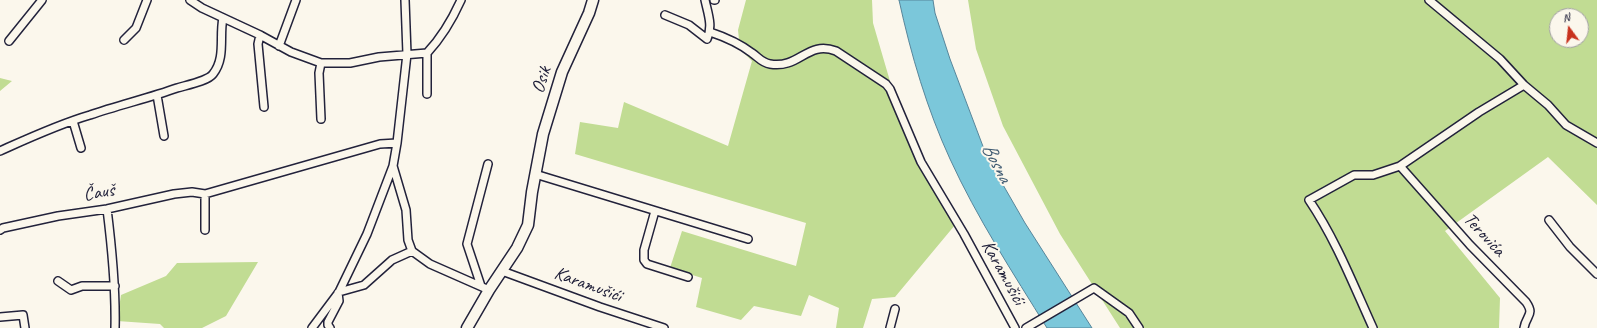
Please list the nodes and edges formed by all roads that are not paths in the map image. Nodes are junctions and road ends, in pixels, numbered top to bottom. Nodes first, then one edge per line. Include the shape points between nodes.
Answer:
1 (42, 0) edge
2 (147, 0) edge
3 (190, 0) edge
4 (296, 0) edge
5 (405, 0) edge
6 (461, 0) edge
7 (592, 0) edge
8 (705, 0) edge
9 (1429, 0) edge
10 (665, 15) dead end
11 (223, 18) junction
12 (710, 32) junction
13 (260, 35) junction
14 (124, 40) dead end
15 (9, 41) dead end
16 (279, 46) junction
17 (427, 53) junction
18 (407, 54) junction
19 (321, 63) junction
20 (1524, 84) junction
21 (427, 94) dead end
22 (157, 95) junction
23 (264, 107) dead end
24 (321, 119) dead end
25 (73, 121) junction
26 (164, 136) dead end
27 (397, 143) junction
28 (1597, 143) edge
29 (81, 148) dead end
30 (0, 151) edge
31 (488, 164) dead end
32 (393, 166) junction
33 (1400, 166) junction
34 (535, 174) junction
35 (205, 194) junction
36 (107, 209) junction
37 (655, 211) junction
38 (1549, 220) dead end
39 (0, 230) edge
40 (205, 230) dead end
41 (748, 239) dead end
42 (412, 251) junction
43 (502, 270) junction
44 (1597, 274) edge
45 (688, 277) dead end
46 (58, 281) dead end
47 (115, 286) junction
48 (485, 288) junction
49 (338, 292) junction
50 (895, 309) dead end
51 (0, 318) edge
52 (25, 328) edge
53 (114, 328) edge
54 (312, 328) edge
55 (330, 328) edge
56 (467, 328) edge
57 (664, 328) edge
58 (890, 328) edge
59 (1015, 328) edge
60 (1026, 328) edge
61 (1139, 328) edge
62 (1372, 328) edge
63 (1524, 328) edge

1 - 15 street
2 - 14 street via 136,28
3 - 11 street
4 - 16 street
5 - 18 street
6 - 17 street via 446,30
7 - 34 main road, Osik via 589,13 562,72 543,134
8 - 12 street
9 - 20 street via 1500,60
10 - 12 street via 689,25 707,39
11 - 13 street
11 - 22 street via 221,52 213,75
12 - 59 street, Karamušići via 729,39 762,62 769,64 792,63 811,50 829,48 886,84 921,162
13 - 16 street
13 - 23 street via 258,44
16 - 19 street via 300,57
17 - 18 street
17 - 21 street
18 - 19 street via 350,63
18 - 27 street
19 - 24 street
20 - 28 street via 1548,104 1566,125
20 - 33 street
22 - 25 street
22 - 26 street
25 - 29 street
25 - 30 street
27 - 32 street
27 - 35 street, Čauš via 380,144
31 - 48 street via 467,244
32 - 42 street via 406,210 408,240
32 - 49 street via 367,234
33 - 62 street via 1373,175 1354,174 1309,200 1351,275
33 - 63 street, Terovića via 1470,245 1526,302 1531,312
34 - 37 street
34 - 43 main road, Osik via 528,225
35 - 36 street, Čauš via 174,194
35 - 40 street
36 - 39 street, Čauš via 58,216
36 - 47 street
37 - 41 street
37 - 45 street via 644,250 644,260 647,264
38 - 44 street via 1570,247
42 - 48 street via 436,267
42 - 49 street via 392,260 364,285
43 - 48 main road, Osik
43 - 57 street, Karamušići
46 - 47 street via 71,290 82,286
47 - 53 street
48 - 56 main road, Osik
49 - 54 street
49 - 55 street via 339,301 328,322
50 - 58 street
51 - 52 street via 23,316
60 - 61 street via 1094,288 1129,313

